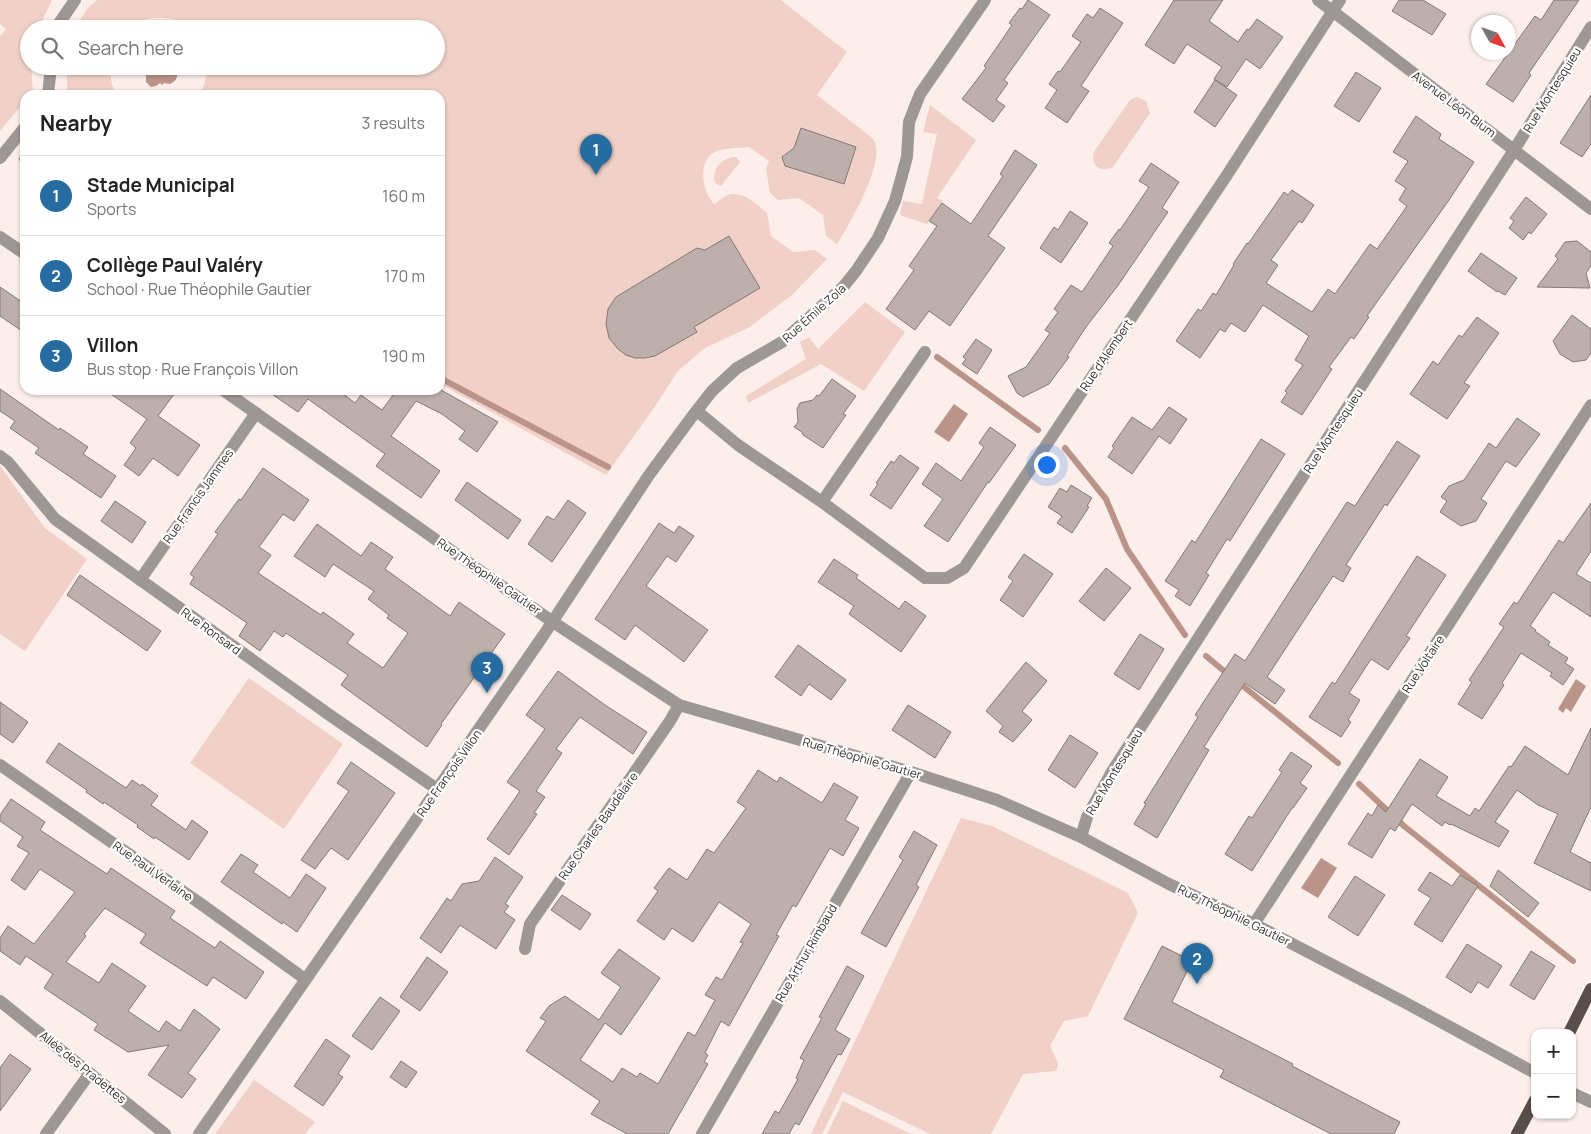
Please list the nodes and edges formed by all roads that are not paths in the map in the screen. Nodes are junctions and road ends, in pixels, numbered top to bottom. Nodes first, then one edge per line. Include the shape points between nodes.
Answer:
1 (75, 0) edge
2 (985, 0) edge
3 (1318, 0) edge
4 (1340, 0) edge
5 (1332, 12) junction
6 (63, 20) edge
7 (1591, 27) edge
8 (49, 75) edge
9 (48, 90) edge
10 (20, 133) edge
11 (1514, 150) junction
12 (0, 158) edge
13 (1591, 209) edge
14 (0, 237) edge
15 (20, 251) edge
16 (925, 352) dead end
17 (230, 395) edge
18 (1591, 405) edge
19 (697, 411) junction
20 (256, 413) junction
21 (0, 456) edge
22 (822, 502) junction
23 (140, 580) junction
24 (553, 622) junction
25 (679, 706) junction
26 (0, 765) edge
27 (911, 772) junction
28 (437, 790) junction
29 (1081, 837) junction
30 (1254, 924) junction
31 (526, 950) dead end
32 (305, 979) junction
33 (1591, 989) edge
34 (0, 1001) edge
35 (1571, 1029) edge
36 (1531, 1071) edge
37 (90, 1073) junction
38 (1576, 1095) edge
39 (1591, 1102) edge
40 (1531, 1108) edge
41 (46, 1134) edge
42 (165, 1134) edge
43 (199, 1134) edge
44 (702, 1134) edge
45 (1517, 1134) edge

1 - 6 street
2 - 19 street, Rue Émile Zola via 920,94 908,122 907,157 895,201 878,238 856,271 843,288 782,342 737,368
3 - 5 street, Avenue Léon Blum
4 - 5 street, Rue d'Alembert
5 - 11 street, Avenue Léon Blum
5 - 22 street, Rue d'Alembert via 964,568 947,578 925,578
7 - 11 street, Rue Montesquieu
8 - 9 street
10 - 12 street
11 - 13 street, Avenue Léon Blum
11 - 29 street, Rue Montesquieu via 1113,770 1087,817
14 - 15 street
16 - 22 street
17 - 20 street, Rue Théophile Gautier
18 - 30 street, Rue Voltaire
19 - 22 street, Rue d'Alembert via 738,445
19 - 24 street, Rue François Villon via 649,475
20 - 23 street, Rue Francis Jammes
20 - 24 street, Rue Théophile Gautier
21 - 23 street, Rue Ronsard via 55,520
23 - 28 street, Rue Ronsard
24 - 25 street, Rue Théophile Gautier
24 - 28 street, Rue François Villon
25 - 27 street, Rue Théophile Gautier
25 - 31 street, Rue Charles Baudelaire via 530,924
26 - 32 street, Rue Paul Verlaine
27 - 29 street, Rue Théophile Gautier via 997,800
27 - 44 street, Rue Arthur Rimbaud
28 - 32 street, Rue François Villon
29 - 30 street, Rue Théophile Gautier
30 - 36 street, Rue Théophile Gautier
32 - 43 street, Rue François Villon
33 - 35 main road
34 - 37 street, Allée des Pradettes
37 - 41 street
37 - 42 street, Allée des Pradettes
38 - 39 street
40 - 45 main road

